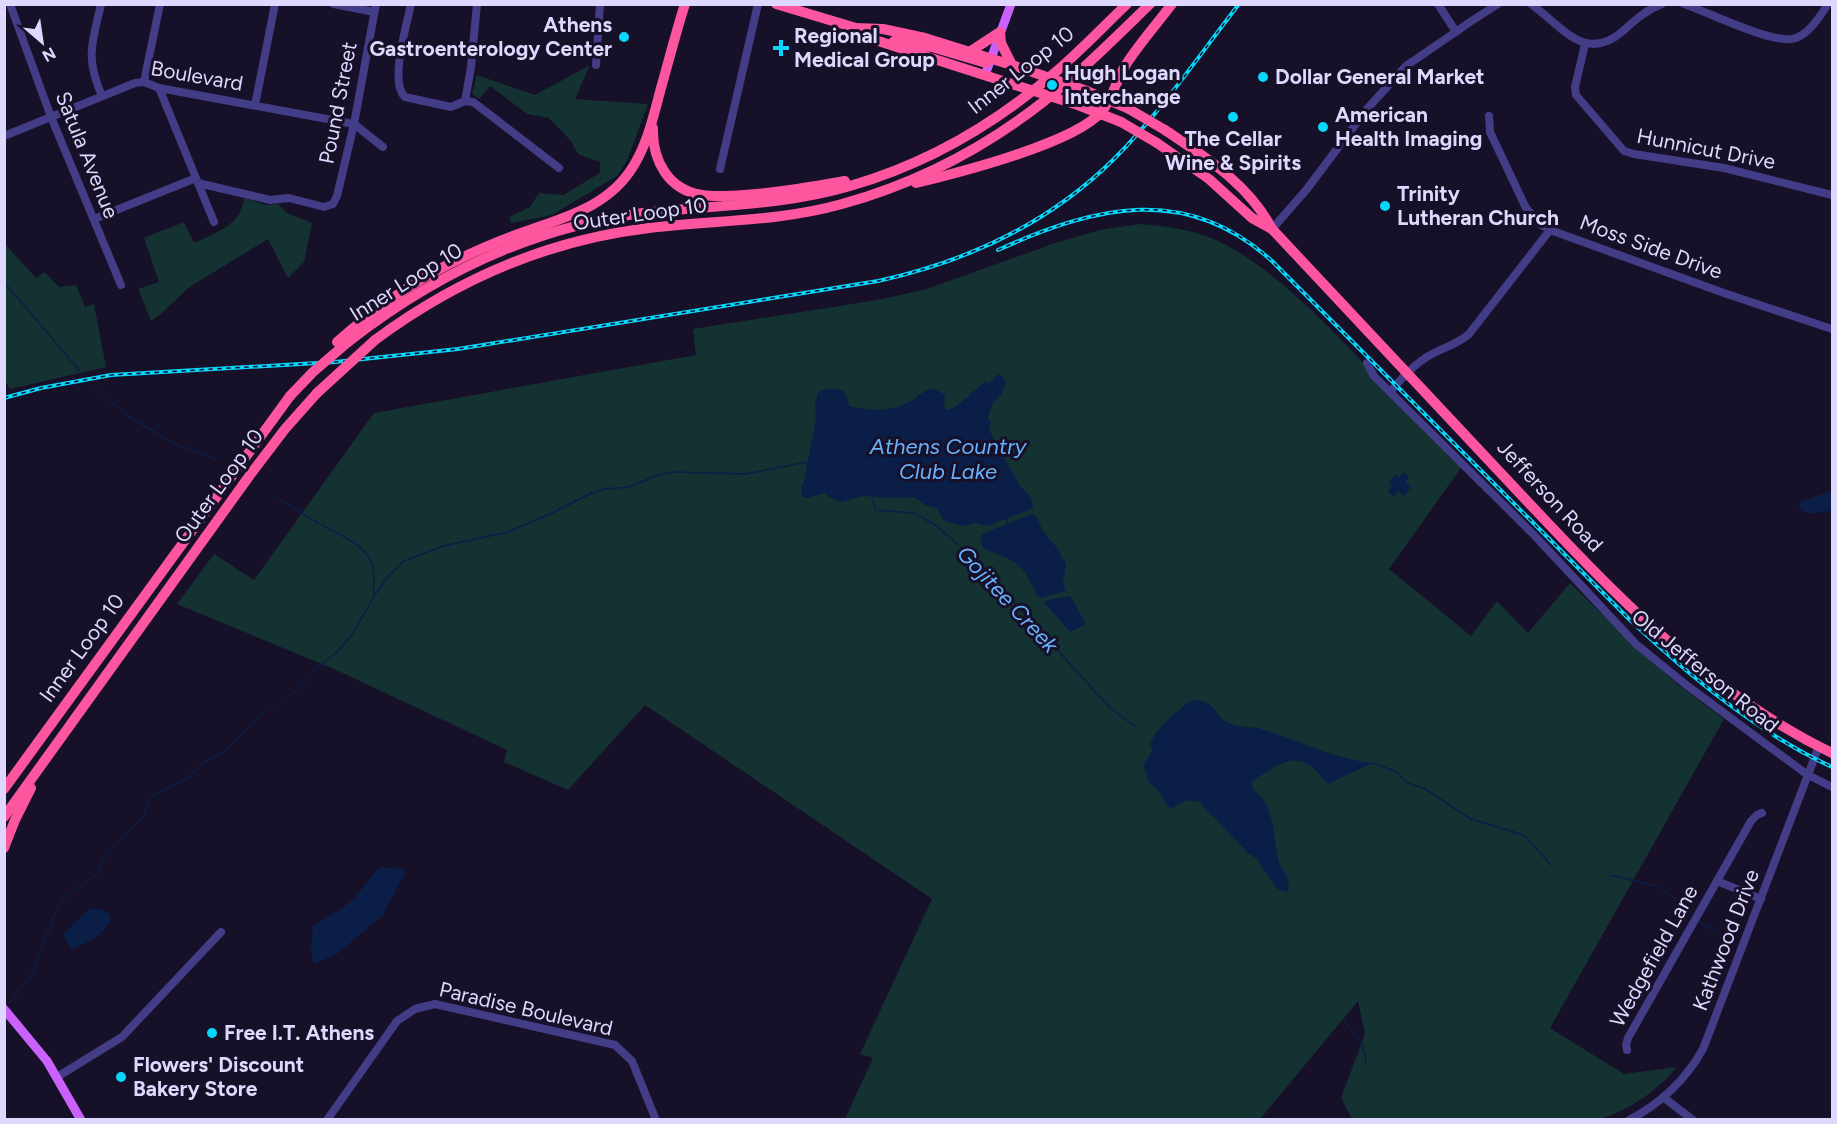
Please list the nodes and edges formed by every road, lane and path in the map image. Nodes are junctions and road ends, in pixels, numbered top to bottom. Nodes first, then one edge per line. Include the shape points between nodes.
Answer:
1 (10, 4) edge
2 (101, 4) edge
3 (160, 4) edge
4 (275, 4) edge
5 (334, 4) edge
6 (411, 4) edge
7 (477, 4) edge
8 (600, 4) edge
9 (685, 4) edge
10 (692, 4) edge
11 (758, 4) edge
12 (776, 4) edge
13 (1011, 4) edge
14 (1127, 4) edge
15 (1150, 4) edge
16 (1172, 4) edge
17 (1438, 4) edge
18 (1498, 4) edge
19 (1662, 4) edge
20 (1684, 4) edge
21 (1828, 4) edge
22 (1532, 5) edge
23 (375, 8) edge
24 (679, 23) junction
25 (856, 28) junction
26 (1000, 32) junction
27 (1456, 32) junction
28 (879, 41) junction
29 (1585, 44) junction
30 (971, 51) junction
31 (990, 61) junction
32 (596, 66) dead end
33 (1017, 67) junction
34 (985, 75) junction
35 (144, 82) junction
36 (159, 88) junction
37 (102, 96) junction
38 (465, 101) junction
39 (1109, 101) junction
40 (255, 105) junction
41 (1100, 113) junction
42 (654, 115) junction
43 (1489, 116) dead end
44 (51, 117) junction
45 (354, 124) junction
46 (4, 136) edge
47 (383, 147) dead end
48 (915, 162) junction
49 (560, 168) dead end
50 (720, 169) dead end
51 (197, 181) junction
52 (880, 192) junction
53 (1833, 195) edge
54 (94, 219) junction
55 (214, 222) dead end
56 (1272, 228) junction
57 (1550, 230) junction
58 (121, 285) dead end
59 (1833, 329) edge
60 (342, 342) junction
61 (1367, 363) dead end
62 (1407, 373) junction
63 (1390, 392) junction
64 (61, 738) junction
65 (1819, 746) junction
66 (33, 750) junction
67 (1833, 753) edge
68 (1808, 775) junction
69 (4, 777) edge
70 (1833, 787) edge
71 (4, 789) edge
72 (1762, 813) dead end
73 (4, 816) edge
74 (4, 848) edge
75 (1717, 881) junction
76 (1761, 899) junction
77 (221, 932) dead end
78 (4, 1009) edge
79 (1627, 1050) dead end
80 (57, 1077) junction
81 (1663, 1097) junction
82 (81, 1119) edge
83 (327, 1119) edge
84 (656, 1119) edge
85 (1629, 1119) edge
86 (1693, 1119) edge

1 - 44 street, Satula Avenue
2 - 37 street via 91,57
3 - 35 street
4 - 40 street
5 - 23 street
6 - 38 street via 401,51 398,84 402,94 452,107
7 - 38 street
8 - 32 street
9 - 24 highway
10 - 24 highway
11 - 50 street
12 - 25 highway
13 - 26 main road
14 - 48 highway, Inner Loop 10 via 1026,96 964,138
15 - 52 highway, Outer Loop 10 via 1075,75 1004,131 950,162
16 - 39 highway via 1126,64
17 - 27 street
18 - 27 street
19 - 29 street via 1612,40
20 - 21 street via 1786,40 1806,32
22 - 29 street
23 - 45 street, Pound Street
24 - 42 highway
25 - 28 highway
25 - 30 highway via 903,33
26 - 30 highway
26 - 31 main road
26 - 33 highway via 1003,49
27 - 56 street via 1406,66 1387,86
28 - 31 highway via 924,45
28 - 34 highway, Jefferson Road
29 - 53 street, Hunnicut Drive via 1576,95 1624,151 1724,168
30 - 31 highway
31 - 33 highway, Jefferson Road
31 - 34 main road
33 - 39 highway, Jefferson Road, bridge
34 - 41 highway, Jefferson Road, bridge
35 - 36 street, Boulevard
35 - 37 street, Boulevard
36 - 40 street, Boulevard
36 - 51 street
37 - 44 street, Boulevard
38 - 49 street via 473,102
39 - 41 highway
39 - 56 highway, Jefferson Road, bridge via 1165,130 1221,168 1258,205
40 - 45 street, Boulevard
41 - 52 highway via 1062,137 1026,151
41 - 56 highway, Jefferson Road, bridge via 1157,143 1209,179 1252,218
42 - 48 highway via 653,147 659,165 678,187 704,196 797,190
42 - 60 highway via 634,165 601,201 446,266 386,302
43 - 57 street, Moss Side Drive via 1490,132 1526,208
44 - 46 street, Boulevard
44 - 54 street, Satula Avenue
45 - 47 street, Boulevard
45 - 51 street, Pound Street via 337,196 330,206 289,198 270,200
48 - 60 highway, Inner Loop 10 via 850,186 795,199 616,217 544,235 444,277
51 - 54 street
51 - 55 street
52 - 64 highway, Outer Loop 10, bridge via 793,215 650,228 566,244 473,279 423,307 375,340 317,393 285,429
54 - 58 street, Satula Avenue
56 - 62 highway, Jefferson Road
57 - 59 street, Moss Side Drive
57 - 62 street via 1469,334 1425,358
60 - 66 highway, Inner Loop 10, bridge via 312,368 290,396
61 - 63 street, Old Jefferson Road
62 - 63 street
62 - 65 highway, Jefferson Road via 1577,555 1659,633 1736,696
63 - 68 street, Old Jefferson Road via 1534,535 1636,644
64 - 73 highway, Outer Loop 10
64 - 74 highway via 15,820
65 - 67 highway, Jefferson Road
65 - 68 street, Kathwood Drive
66 - 69 highway
66 - 71 highway, Inner Loop 10
68 - 70 street, Old Jefferson Road
68 - 76 street, Kathwood Drive
72 - 75 street, Wedgefield Lane via 1751,821
75 - 76 street, Wedgefield Lane
75 - 79 street, Wedgefield Lane via 1628,1038
76 - 81 street, Kathwood Drive via 1703,1049
77 - 80 street via 129,1031
78 - 80 main road
80 - 82 main road
81 - 85 street, Kathwood Drive
81 - 86 street
83 - 84 street, Paradise Boulevard via 397,1022 415,1009 435,1004 615,1045 632,1061

